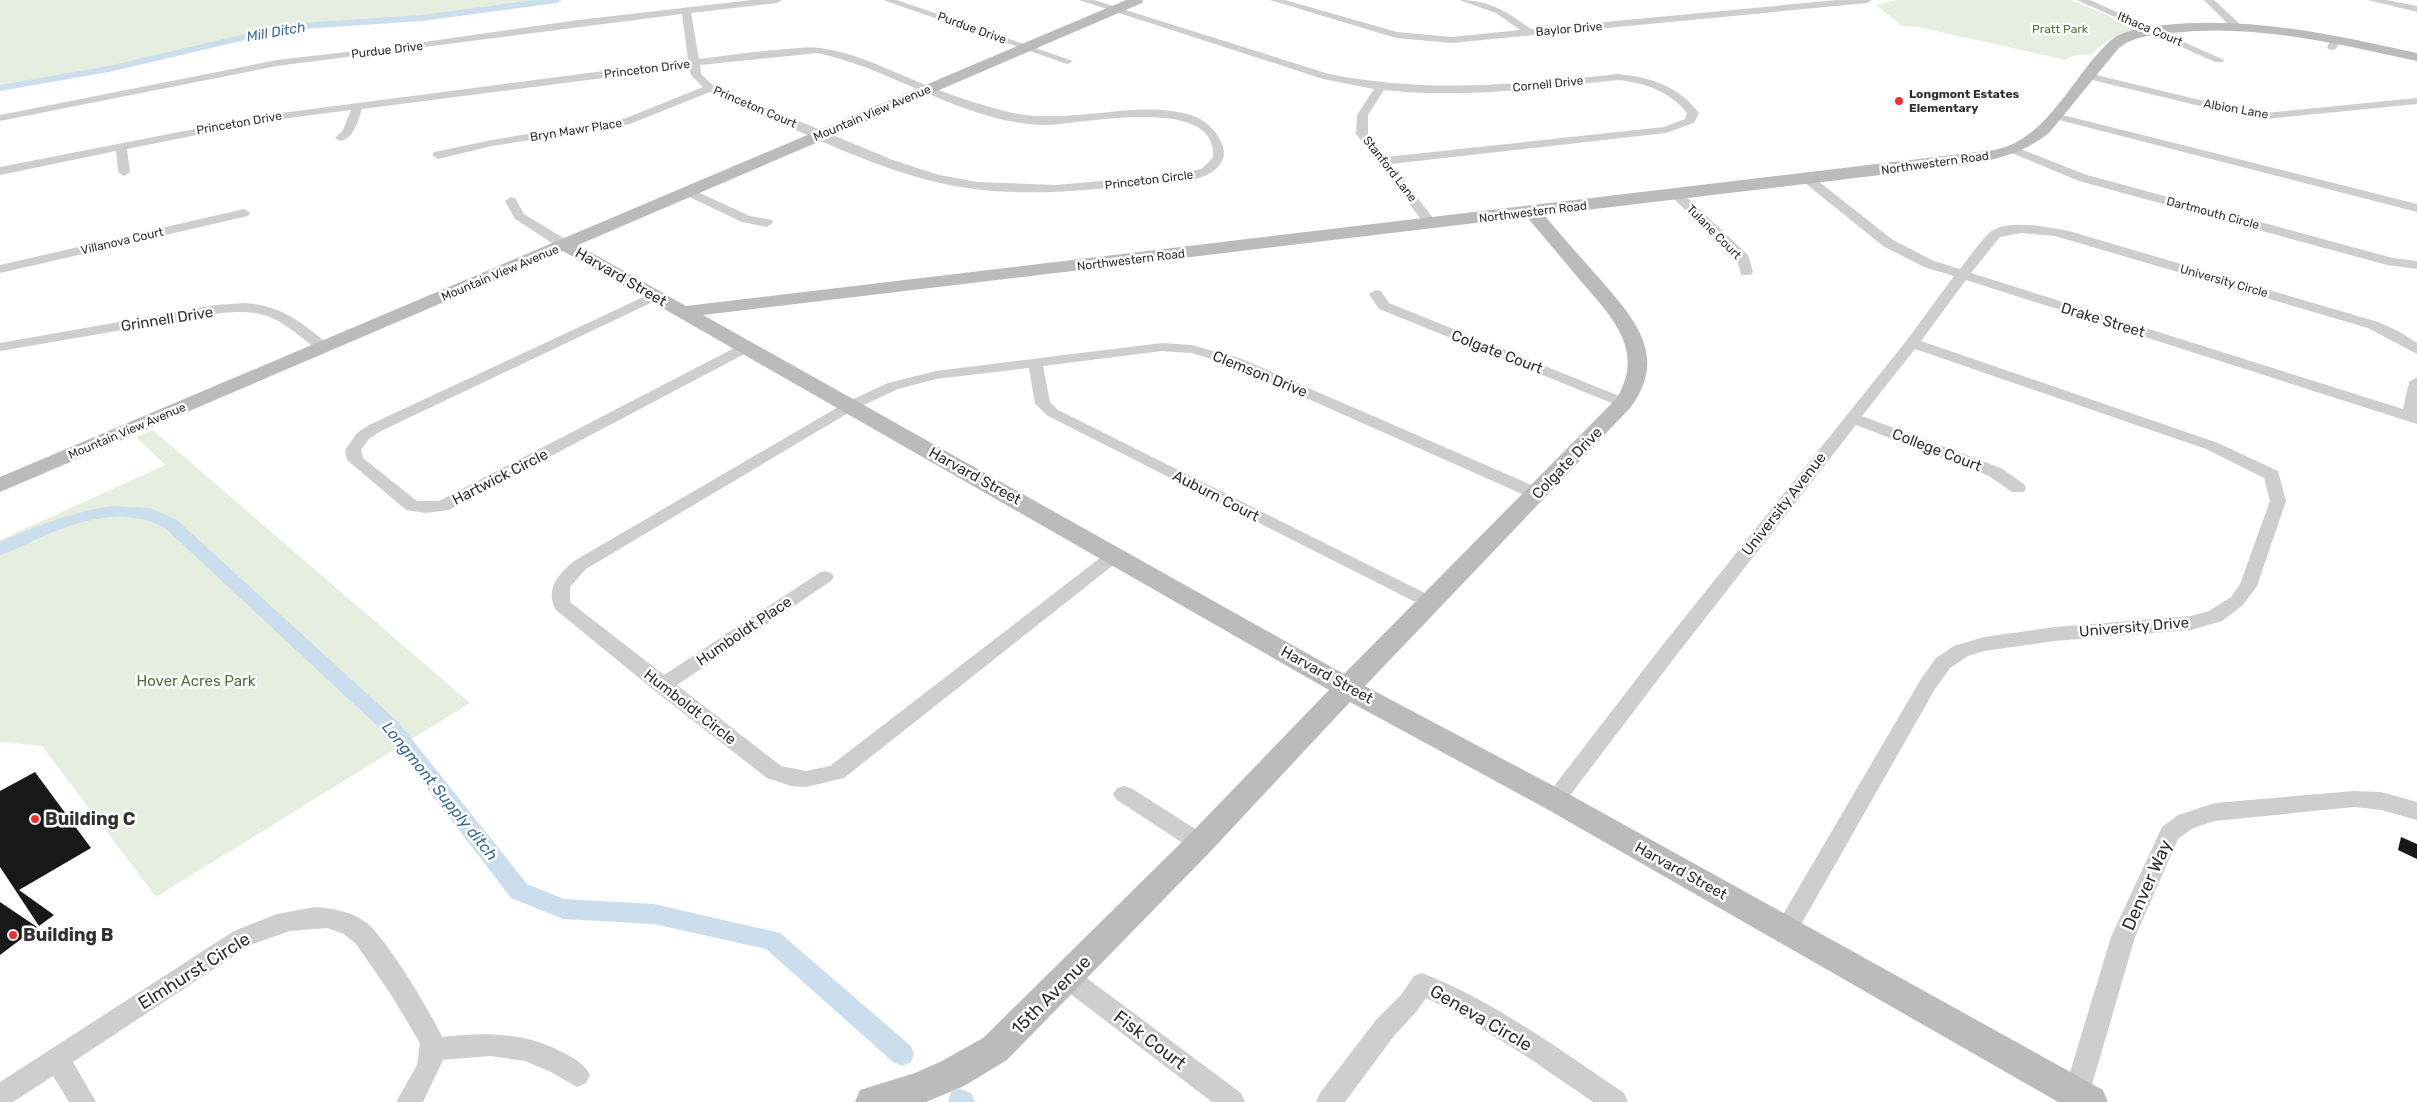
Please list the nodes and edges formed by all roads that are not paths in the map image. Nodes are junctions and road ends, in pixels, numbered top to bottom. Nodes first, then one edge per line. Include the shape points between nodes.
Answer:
1 (777, 0) edge
2 (888, 0) edge
3 (1084, 0) edge
4 (1137, 0) edge
5 (1275, 0) edge
6 (1464, 0) edge
7 (1867, 0) edge
8 (2082, 0) edge
9 (2209, 0) edge
10 (2373, 0) edge
11 (2417, 9) edge
12 (1114, 10) junction
13 (686, 11) junction
14 (2237, 27) junction
15 (2154, 31) junction
16 (1530, 33) junction
17 (1026, 47) junction
18 (2417, 57) edge
19 (2219, 60) dead end
20 (1068, 61) dead end
21 (694, 63) junction
22 (2088, 76) junction
23 (1381, 87) junction
24 (710, 88) junction
25 (929, 89) junction
26 (2417, 101) edge
27 (358, 106) junction
28 (2055, 116) junction
29 (0, 118) edge
30 (822, 135) junction
31 (341, 138) dead end
32 (121, 147) junction
33 (2013, 150) junction
34 (438, 156) dead end
35 (1383, 161) junction
36 (0, 172) edge
37 (124, 172) dead end
38 (1810, 180) junction
39 (689, 192) junction
40 (1677, 195) junction
41 (511, 201) dead end
42 (2417, 208) edge
43 (1532, 212) junction
44 (244, 214) dead end
45 (767, 223) dead end
46 (1431, 223) junction
47 (2025, 228) joint
48 (565, 245) junction
49 (2417, 265) edge
50 (0, 269) edge
51 (1746, 272) dead end
52 (1962, 276) junction
53 (1376, 294) dead end
54 (654, 296) junction
55 (681, 312) junction
56 (1912, 343) junction
57 (747, 347) junction
58 (0, 348) edge
59 (324, 348) junction
60 (2417, 350) edge
61 (1035, 362) junction
62 (2417, 382) edge
63 (1624, 403) junction
64 (850, 406) junction
65 (1852, 418) junction
66 (2413, 418) edge
67 (2, 481) edge
68 (2018, 488) dead end
69 (1538, 494) junction
70 (1116, 555) junction
71 (825, 577) dead end
72 (1430, 604) junction
73 (662, 686) junction
74 (1348, 688) junction
75 (1124, 794) dead end
76 (1555, 800) junction
77 (2417, 811) edge
78 (1200, 844) junction
79 (1786, 930) junction
80 (1068, 978) junction
81 (432, 1050) junction
82 (57, 1059) junction
83 (577, 1075) dead end
84 (0, 1096) edge
85 (2080, 1099) edge
86 (84, 1102) edge
87 (409, 1102) edge
88 (872, 1102) edge
89 (1232, 1102) edge
90 (1329, 1102) edge
91 (1615, 1102) edge

1 - 13 street, Purdue Drive
2 - 17 street, Purdue Drive
3 - 12 street, Cornell Drive
4 - 12 street, Mountain View Avenue
5 - 16 street, Baylor Drive via 1411,38 1452,40
6 - 16 street via 1499,11
7 - 16 street, Baylor Drive
8 - 15 street, Ithaca Court
9 - 14 street
10 - 11 street
12 - 17 street, Mountain View Avenue
12 - 23 street, Cornell Drive via 1327,76
13 - 21 street, Princeton Court
13 - 29 street, Purdue Drive via 534,28 244,68
14 - 15 street, Northwestern Road via 2192,26
14 - 18 street, Northwestern Road via 2294,32 2334,44
15 - 19 street, Ithaca Court
15 - 22 street, Northwestern Road via 2134,35 2113,45
17 - 20 street, Purdue Drive
17 - 25 street, Mountain View Avenue
21 - 24 street, Princeton Court via 696,75
21 - 25 street, Princeton Drive via 817,50 847,56
21 - 27 street, Princeton Drive
22 - 26 street, Albion Lane via 2266,116
22 - 28 street, Northwestern Road
23 - 35 street, Stanford Lane via 1361,116 1359,125
23 - 35 street, Cornell Drive via 1454,92 1632,78 1675,93 1693,113 1690,121 1666,130
24 - 30 street, Princeton Court
24 - 34 street, Bryn Mawr Place via 630,121 492,143
25 - 30 street, Mountain View Avenue
25 - 30 street, Princeton Circle via 994,112 1040,121 1066,122 1159,113 1187,116 1204,126 1215,140 1218,161 1211,168 1192,176 1112,185 997,187 926,176 891,165
27 - 31 street via 348,131
27 - 32 street, Princeton Drive via 235,123
28 - 33 street, Northwestern Road via 2033,138
28 - 42 street
30 - 39 street, Mountain View Avenue
32 - 36 street, Princeton Drive
32 - 37 street
33 - 38 street, Northwestern Road via 1973,159
33 - 49 street, Dartmouth Circle via 2084,178 2392,262
35 - 46 street, Stanford Lane
38 - 40 street, Northwestern Road
38 - 52 street, Drake Street via 1888,243
39 - 45 street via 746,219
39 - 48 street, Mountain View Avenue
40 - 43 street, Northwestern Road
40 - 51 street, Tulane Court via 1743,258
41 - 48 street via 519,216
43 - 46 street, Northwestern Road
43 - 63 street, Colgate Drive via 1622,317 1633,336 1638,376
44 - 50 street, Villanova Court
46 - 55 street, Northwestern Road
47 - 52 street, University Avenue via 1995,234
47 - 60 street, University Circle via 2064,234 2373,325
48 - 54 street, Harvard Street
48 - 59 street, Mountain View Avenue
52 - 56 street, University Avenue
52 - 66 street, Drake Street
53 - 63 street, Colgate Court via 1384,306
54 - 55 street, Harvard Street
54 - 57 street, Hartwick Circle via 375,428 353,450 355,460 412,506 443,506
55 - 57 street, Harvard Street
56 - 65 street, University Avenue
56 - 79 street, University Drive via 2212,446 2272,475 2278,500 2248,586 2237,601 2214,616 2192,623 2055,634 1984,644 1961,651 1944,663 1928,684
57 - 64 street, Harvard Street
58 - 59 street, Grinnell Drive via 237,308 270,311 288,319
59 - 67 street, Mountain View Avenue
61 - 64 street, Clemson Drive via 923,378 893,386
61 - 69 street, Clemson Drive via 1162,347 1218,355
61 - 72 street, Auburn Court via 1043,404 1053,413
62 - 66 street
63 - 69 street, Colgate Drive
64 - 70 street, Harvard Street
64 - 73 street, Humboldt Circle via 580,565 560,587 558,594 562,605
65 - 68 street, College Court via 1995,472
65 - 76 street, University Avenue
69 - 72 street, Colgate Drive
70 - 73 street, Humboldt Circle via 837,772 817,779 792,780 774,772
70 - 74 street, Harvard Street
71 - 73 street, Humboldt Place
72 - 74 street, Colgate Drive
74 - 76 street, Harvard Street
74 - 78 street, 15th Avenue
75 - 78 street
76 - 79 street, Harvard Street
77 - 85 street, Denver Way via 2381,801 2334,800 2215,812 2186,821 2170,833 2123,937
78 - 80 street, 15th Avenue
79 - 85 street, Harvard Street
80 - 88 street, 15th Avenue via 995,1049 952,1074 917,1089
80 - 89 street, Fisk Court
81 - 82 street, Elmhurst Circle via 432,1042 419,1016 360,931 337,920 306,918 274,924 242,938
81 - 83 street via 481,1043 524,1048 562,1063
81 - 87 street via 428,1070
82 - 84 street, Elmhurst Circle
82 - 86 street
90 - 91 street, Geneva Circle via 1384,1028 1409,1003 1422,984 1461,1003 1532,1046

